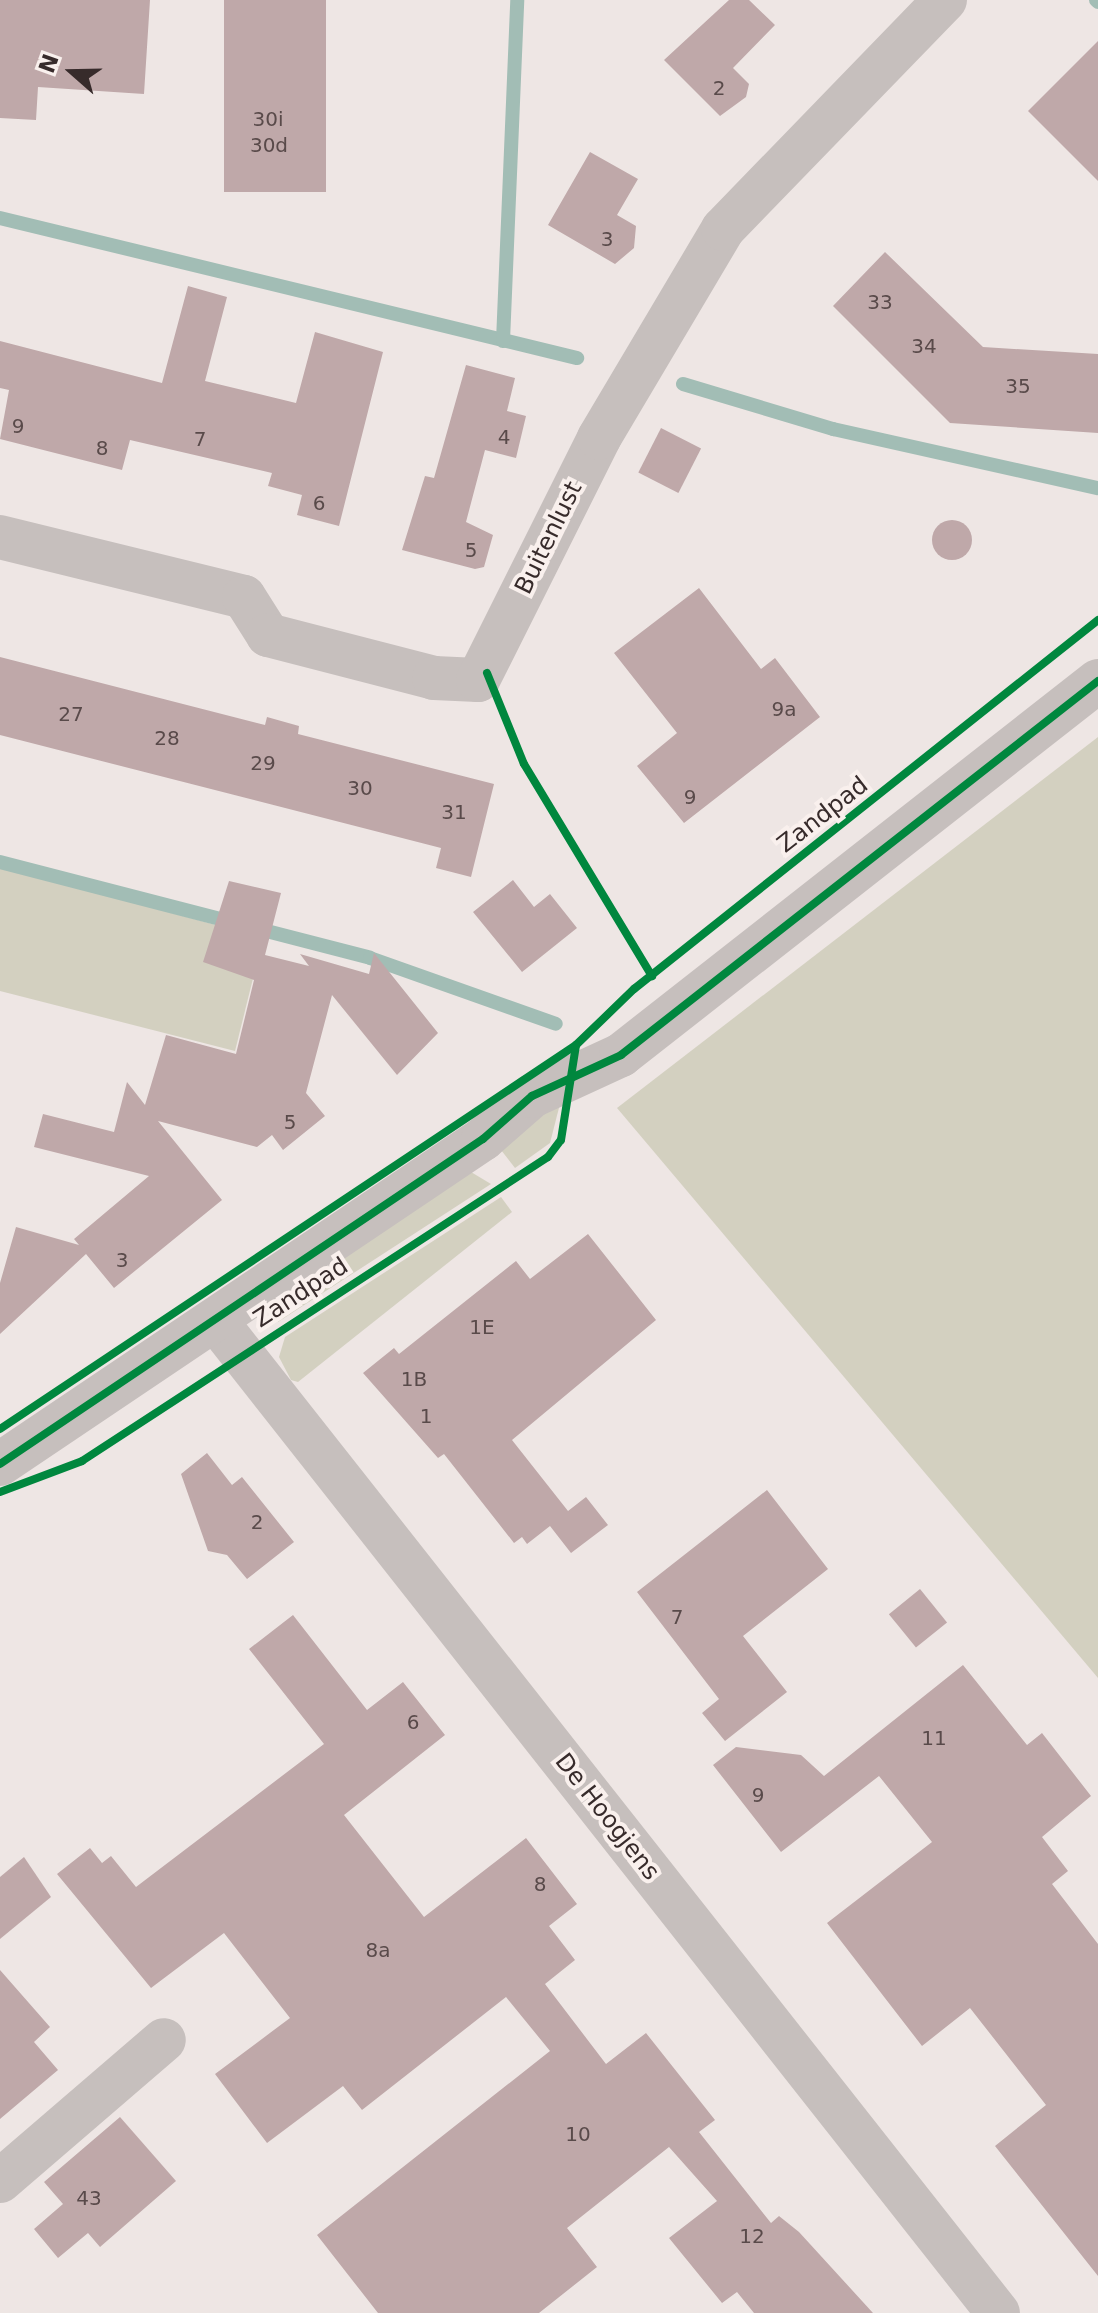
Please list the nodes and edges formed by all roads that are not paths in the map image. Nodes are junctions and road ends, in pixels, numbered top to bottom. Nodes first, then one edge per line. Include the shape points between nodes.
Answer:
1 (945, 0) edge
2 (0, 537) edge
3 (1098, 681) edge
4 (216, 1321) junction
5 (0, 1464) edge
6 (164, 2040) dead end
7 (0, 2181) edge
8 (998, 2313) edge

1 - 2 street, Buitenlust via 723,229 599,438 478,680 434,678 268,635 244,597
3 - 4 street, Zandpad via 621,1055 532,1096 483,1139
4 - 5 street, Zandpad
4 - 8 street, De Hoogjens
6 - 7 street

